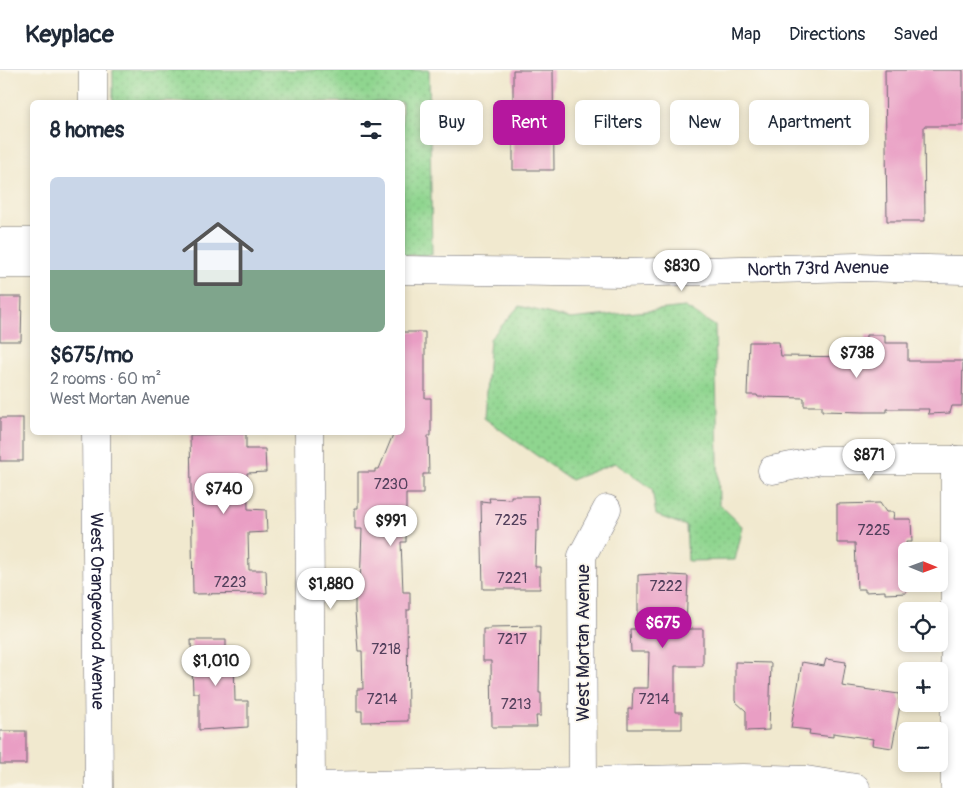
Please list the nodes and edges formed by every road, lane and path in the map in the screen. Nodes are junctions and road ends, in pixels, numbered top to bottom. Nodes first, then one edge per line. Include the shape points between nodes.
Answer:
1 (93, 70) edge
2 (93, 100) edge
3 (0, 242) edge
4 (30, 242) edge
5 (0, 264) edge
6 (30, 264) edge
7 (405, 270) edge
8 (963, 270) edge
9 (96, 435) edge
10 (309, 435) edge
11 (959, 460) edge
12 (772, 470) dead end
13 (607, 509) dead end
14 (583, 782) junction
15 (311, 787) edge
16 (99, 788) edge
17 (856, 788) edge
18 (955, 788) edge

1 - 2 street
3 - 4 street
5 - 6 street
7 - 8 street, North 73rd Avenue via 622,273 858,268
9 - 16 street, West Orangewood Avenue
10 - 15 street
11 - 12 street via 821,460
11 - 18 street
13 - 14 street, West Mortan Avenue via 582,556
14 - 15 street
14 - 17 street via 774,778

